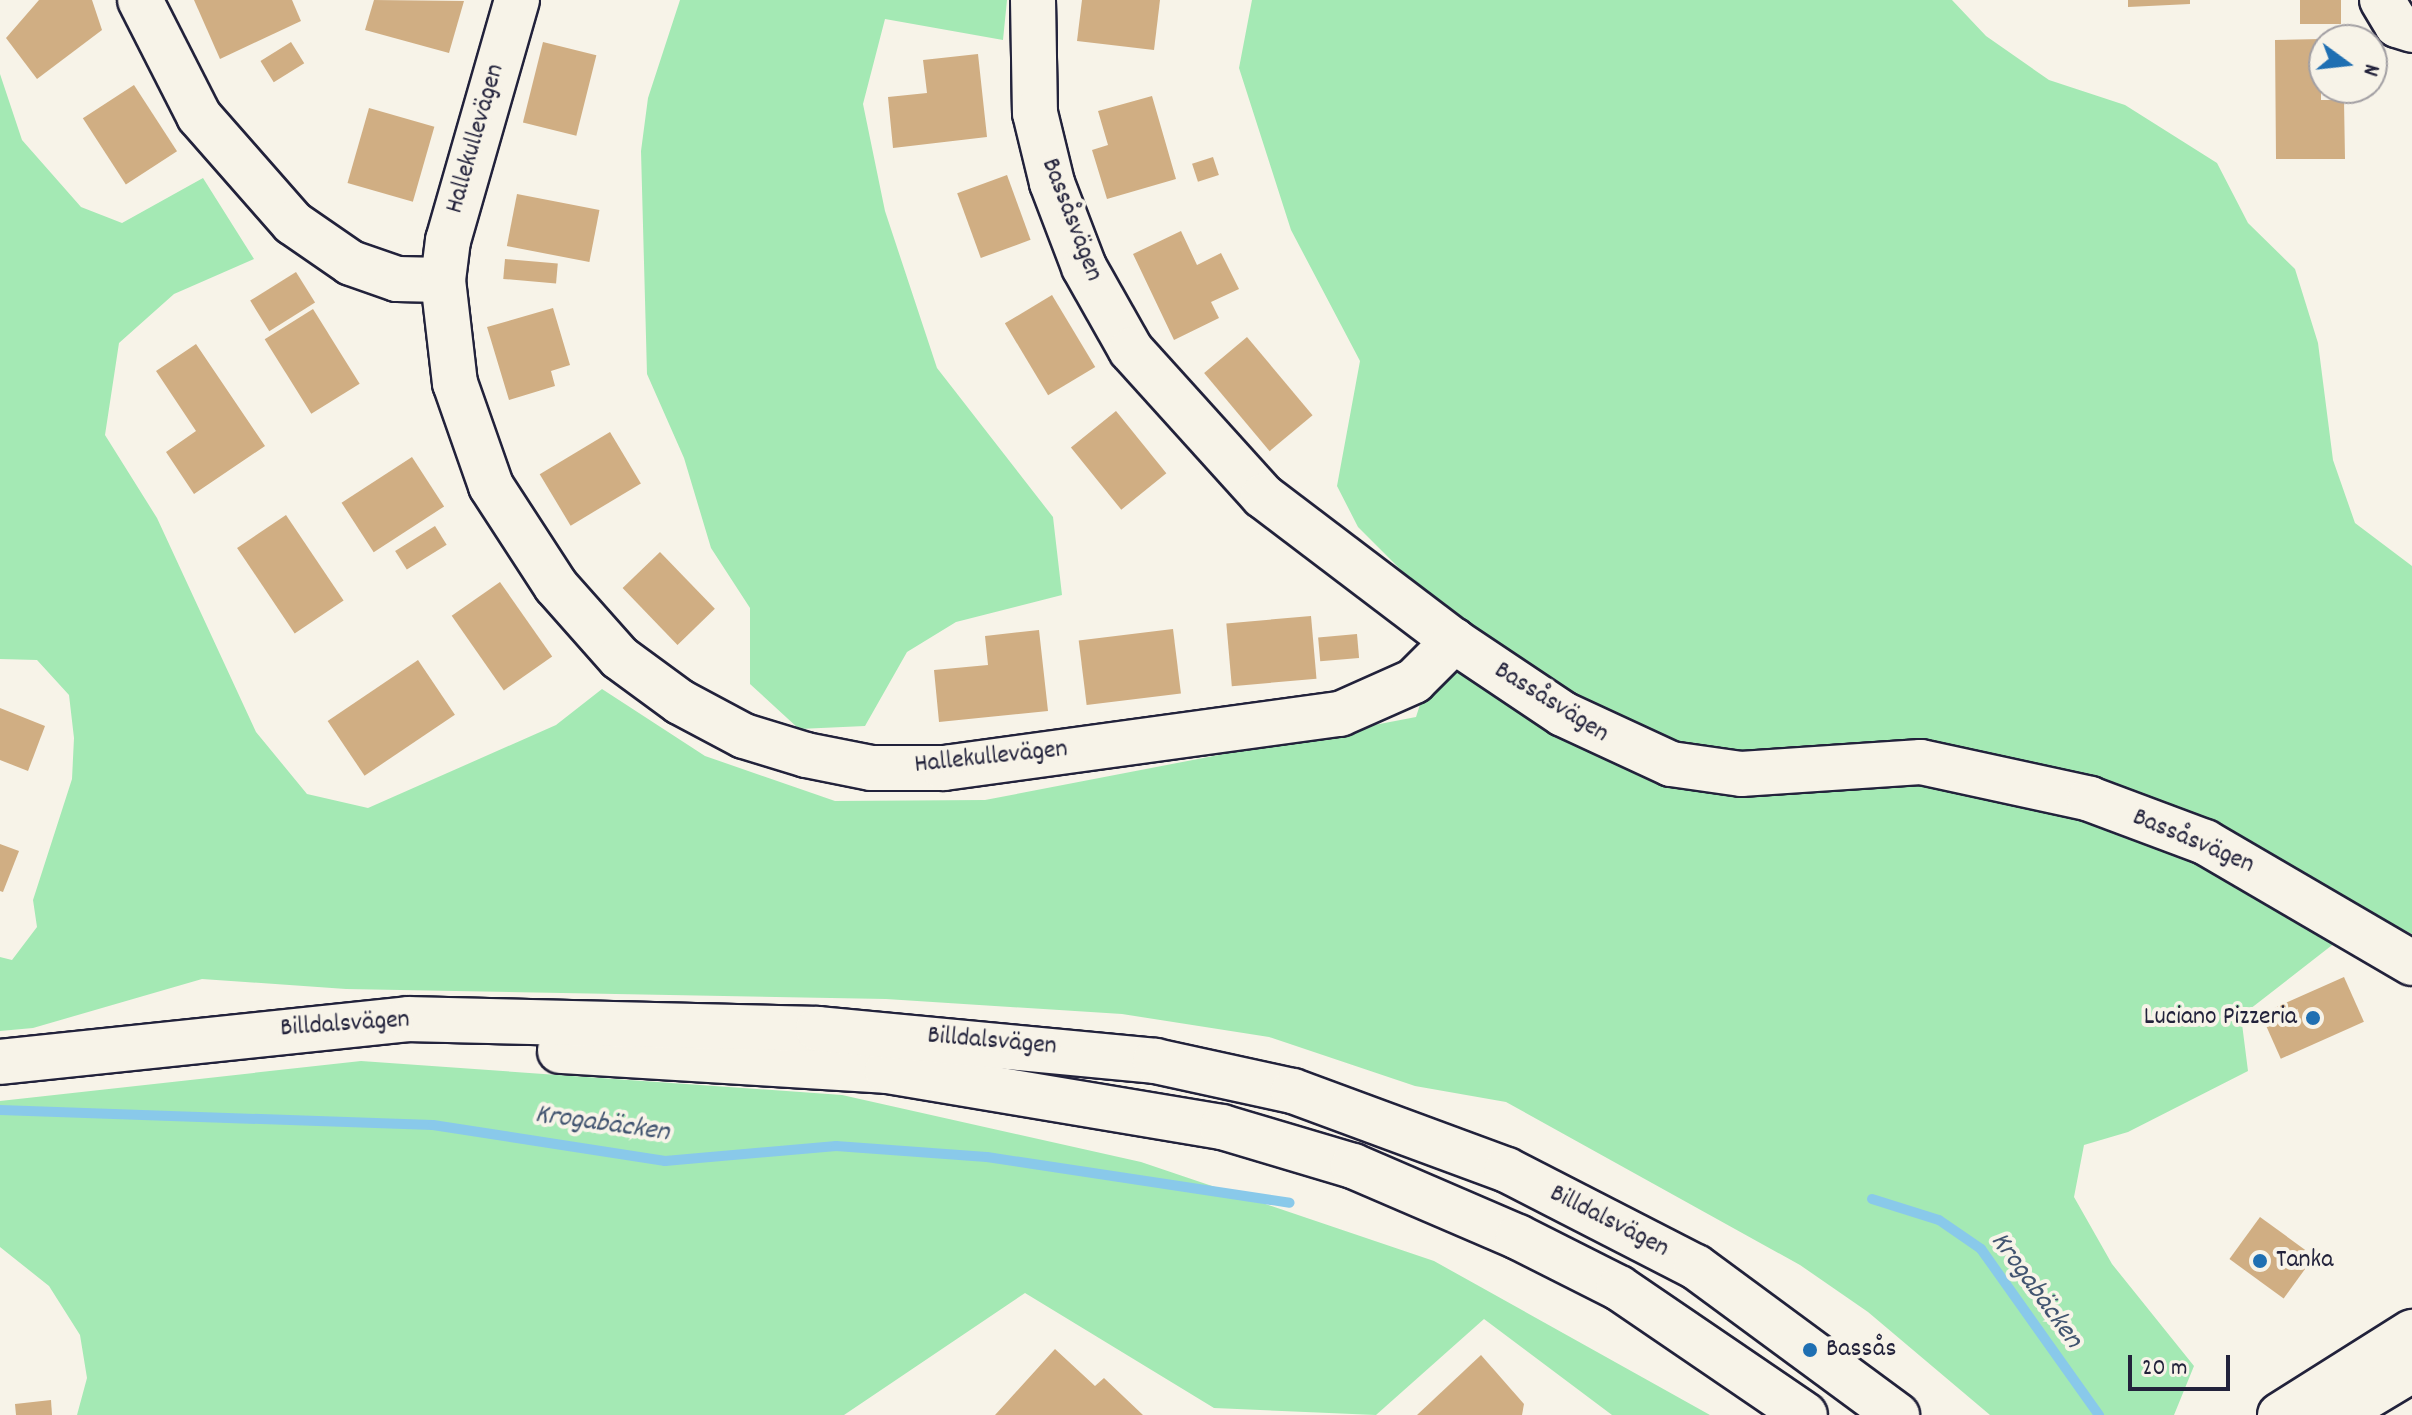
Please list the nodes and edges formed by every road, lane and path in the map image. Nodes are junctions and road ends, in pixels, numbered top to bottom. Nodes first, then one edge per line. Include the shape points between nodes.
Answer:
1 (140, 0) edge
2 (517, 0) edge
3 (1033, 0) edge
4 (2382, 0) edge
5 (2412, 30) edge
6 (443, 280) junction
7 (1454, 641) junction
8 (2412, 963) edge
9 (0, 1062) edge
10 (0, 1084) edge
11 (2412, 1332) edge
12 (2412, 1370) edge
13 (2352, 1410) edge
14 (1805, 1415) edge
15 (1897, 1415) edge
16 (2280, 1415) edge

1 - 6 street via 199,116 293,223 351,263 397,279
2 - 6 street, Hallekullevägen via 459,192
3 - 7 street, Bassåsvägen via 1035,113 1052,183 1084,267 1131,350 1263,496
4 - 5 street via 2397,25
6 - 7 street, Hallekullevägen via 455,383 472,442 514,523 556,586 620,658 680,702 744,736 871,768 944,768 1340,714 1414,681
7 - 8 street, Bassåsvägen via 1574,720 1671,764 1741,774 1921,762 2090,799 2218,849
9 - 15 street, Billdalsvägen via 408,1019 832,1030 1171,1063 1369,1115 1507,1170 1696,1267
10 - 14 street, Billdalsvägen via 281,1052 405,1047 858,1069 1058,1094 1222,1127 1430,1197 1619,1288
11 - 16 street
12 - 13 street

